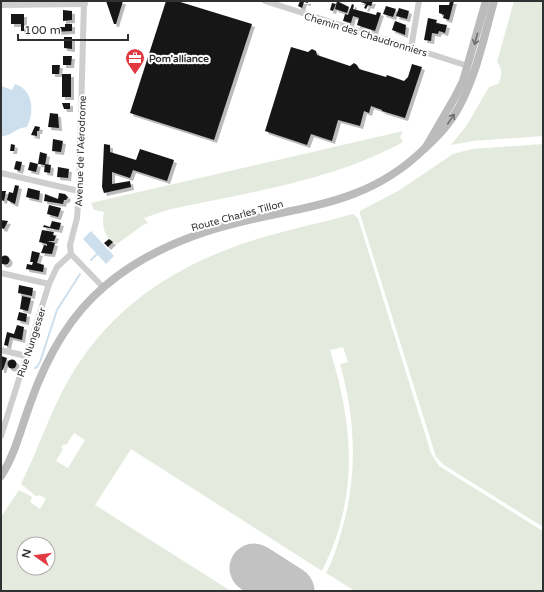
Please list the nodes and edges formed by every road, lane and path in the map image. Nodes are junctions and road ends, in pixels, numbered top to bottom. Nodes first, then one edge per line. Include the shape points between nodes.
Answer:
1 (265, 1) edge
2 (417, 1) edge
3 (486, 1) edge
4 (494, 1) edge
5 (84, 2) edge
6 (1, 6) edge
7 (411, 48) junction
8 (468, 66) junction
9 (425, 148) junction
10 (1, 173) edge
11 (79, 191) junction
12 (71, 254) junction
13 (1, 273) edge
14 (50, 284) junction
15 (103, 287) junction
16 (1, 350) edge
17 (26, 356) junction
18 (1, 436) edge
19 (1, 476) edge

1 - 7 street, Chemin des Chaudronniers
2 - 7 street
3 -> 8 main road
9 -> 4 main road, Route Charles Tillon via 435,140 452,118 471,83
5 - 6 street
5 - 11 street, Avenue de l'Aérodrome
7 - 8 street, Chemin des Chaudronniers
8 - 9 main road via 455,97
9 - 15 main road, Route Charles Tillon via 390,177 370,188 341,200 226,226 178,242 128,268
10 - 11 street
11 - 12 street, Avenue de l'Aérodrome via 77,218 70,245
12 - 14 street, Rue Nungesser via 57,267
12 - 15 street
13 - 14 street
14 - 17 street, Rue Nungesser
15 - 19 main road, Route Charles Tillon via 79,313 58,344 32,400 8,466
16 - 17 street
17 - 18 street, Rue Nungesser

